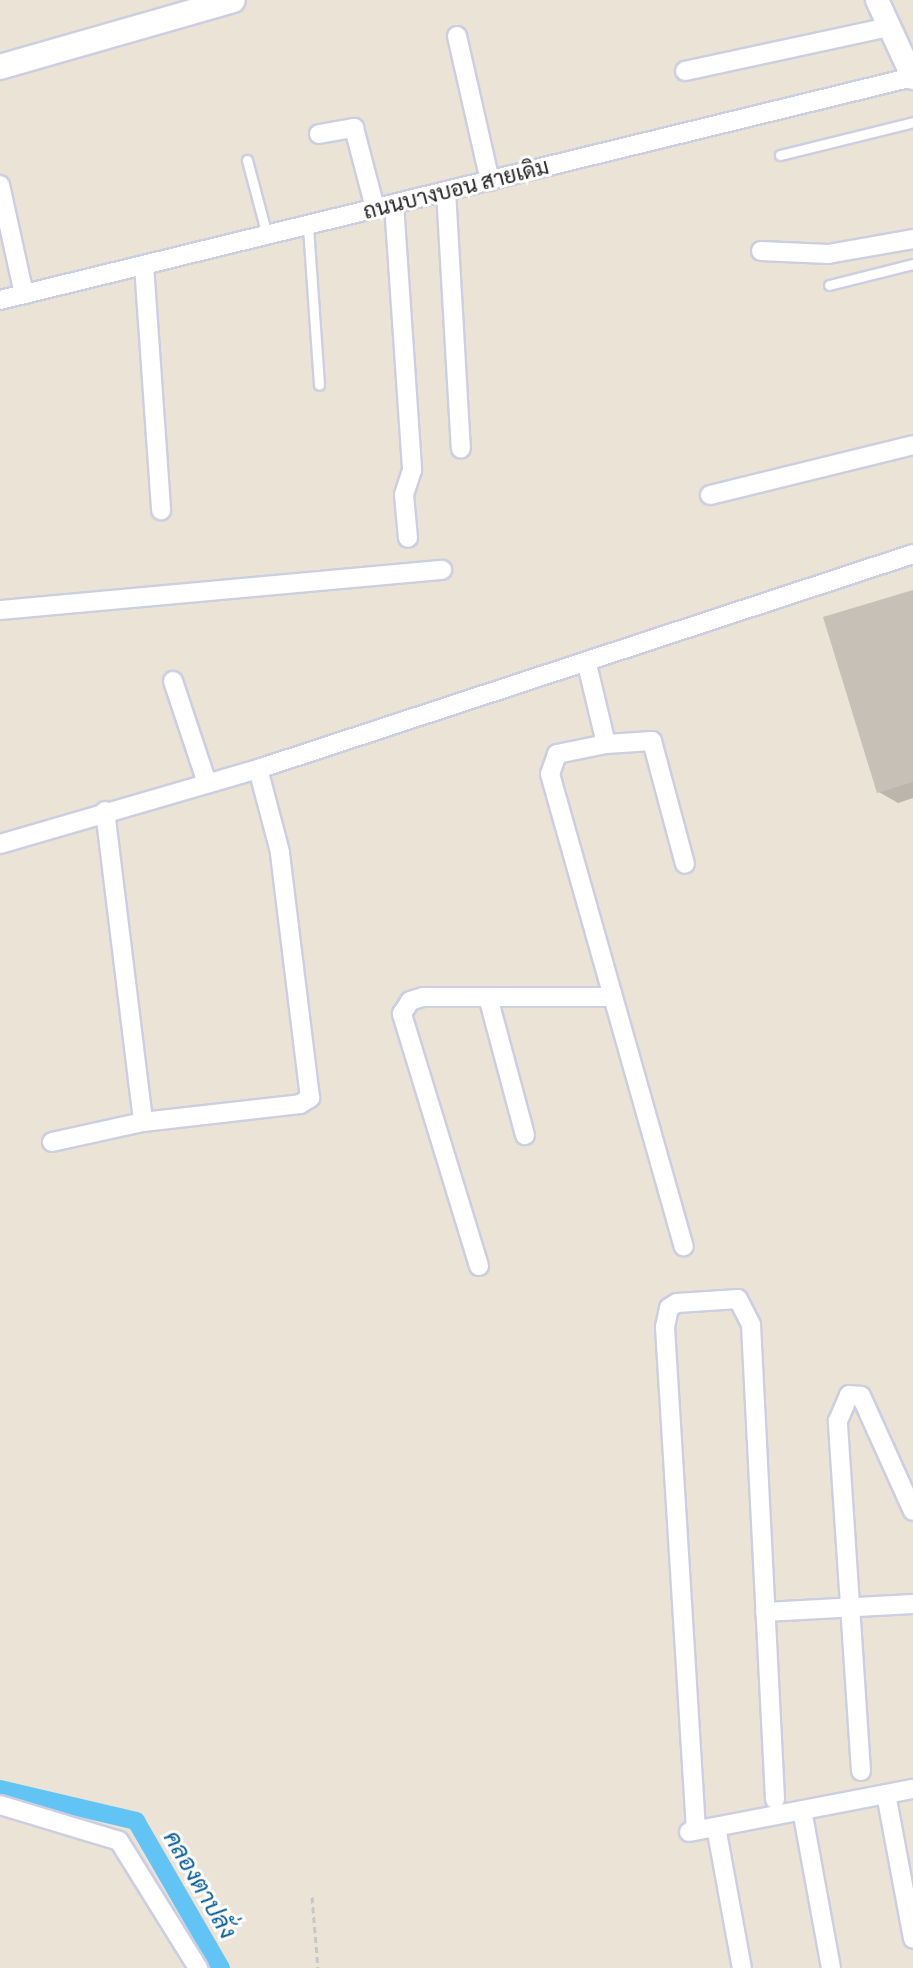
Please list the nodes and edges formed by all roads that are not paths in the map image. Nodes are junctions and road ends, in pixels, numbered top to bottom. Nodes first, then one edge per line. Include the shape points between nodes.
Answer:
1 (233, 0) edge
2 (877, 0) edge
3 (194, 5) edge
4 (889, 27) junction
5 (457, 36) dead end
6 (0, 67) edge
7 (685, 71) dead end
8 (913, 78) edge
9 (913, 122) edge
10 (319, 134) dead end
11 (780, 155) dead end
12 (247, 160) dead end
13 (490, 181) junction
14 (0, 185) edge
15 (446, 191) junction
16 (384, 206) junction
17 (308, 227) junction
18 (267, 235) junction
19 (913, 239) edge
20 (761, 251) dead end
21 (913, 264) edge
22 (144, 265) junction
23 (829, 285) dead end
24 (24, 294) junction
25 (0, 300) edge
26 (319, 385) dead end
27 (913, 445) edge
28 (461, 449) dead end
29 (710, 495) dead end
30 (161, 510) dead end
31 (408, 538) dead end
32 (913, 554) edge
33 (442, 570) dead end
34 (0, 610) edge
35 (587, 664) junction
36 (173, 681) dead end
37 (606, 744) junction
38 (258, 769) junction
39 (207, 783) junction
40 (105, 811) junction
41 (0, 844) edge
42 (685, 864) dead end
43 (488, 997) junction
44 (612, 997) junction
45 (143, 1122) junction
46 (525, 1135) dead end
47 (52, 1142) dead end
48 (684, 1246) dead end
49 (479, 1266) dead end
50 (913, 1511) edge
51 (913, 1604) edge
52 (852, 1607) junction
53 (765, 1612) junction
54 (861, 1771) dead end
55 (913, 1789) edge
56 (886, 1794) junction
57 (775, 1799) dead end
58 (0, 1805) edge
59 (802, 1810) junction
60 (716, 1827) junction
61 (913, 1938) edge
62 (198, 1968) edge
63 (742, 1968) edge
64 (831, 1968) edge

1 - 3 main road
2 - 4 street
3 - 6 main road
4 - 7 street
4 - 8 street
5 - 13 street
8 - 13 street, ถนนบางบอน สายเดิม
9 - 11 lane
10 - 16 street via 354,128
12 - 18 lane
13 - 15 street, ถนนบางบอน สายเดิม
14 - 24 street
15 - 16 street, ถนนบางบอน สายเดิม
15 - 28 street
16 - 17 street, ถนนบางบอน สายเดิม
16 - 31 street via 412,470 404,495
17 - 18 street, ถนนบางบอน สายเดิม
17 - 26 lane
18 - 22 street, ถนนบางบอน สายเดิม
19 - 20 street via 828,254
21 - 23 lane
22 - 24 street, ถนนบางบอน สายเดิม
22 - 30 street
24 - 25 street, ถนนบางบอน สายเดิม
27 - 29 street
32 - 35 street
33 - 34 street
35 - 37 street
35 - 38 street
36 - 39 street
37 - 42 street via 646,740 656,748
37 - 44 street via 557,754 550,774
38 - 39 street
38 - 45 street via 280,852 310,1098 300,1104
39 - 40 street
40 - 41 street
40 - 45 street
43 - 44 street
43 - 46 street
43 - 49 street via 423,997 410,1001 402,1014
44 - 48 street
45 - 47 street
50 - 52 street via 861,1396 849,1395 838,1421
51 - 52 street
52 - 53 street
52 - 54 street
53 - 57 street
53 - 60 street via 748,1310 729,1298 677,1303 669,1308 665,1327 693,1831
55 - 56 street
56 - 59 street
56 - 61 street
58 - 62 street via 119,1841
59 - 60 street
59 - 64 street
60 - 63 street

